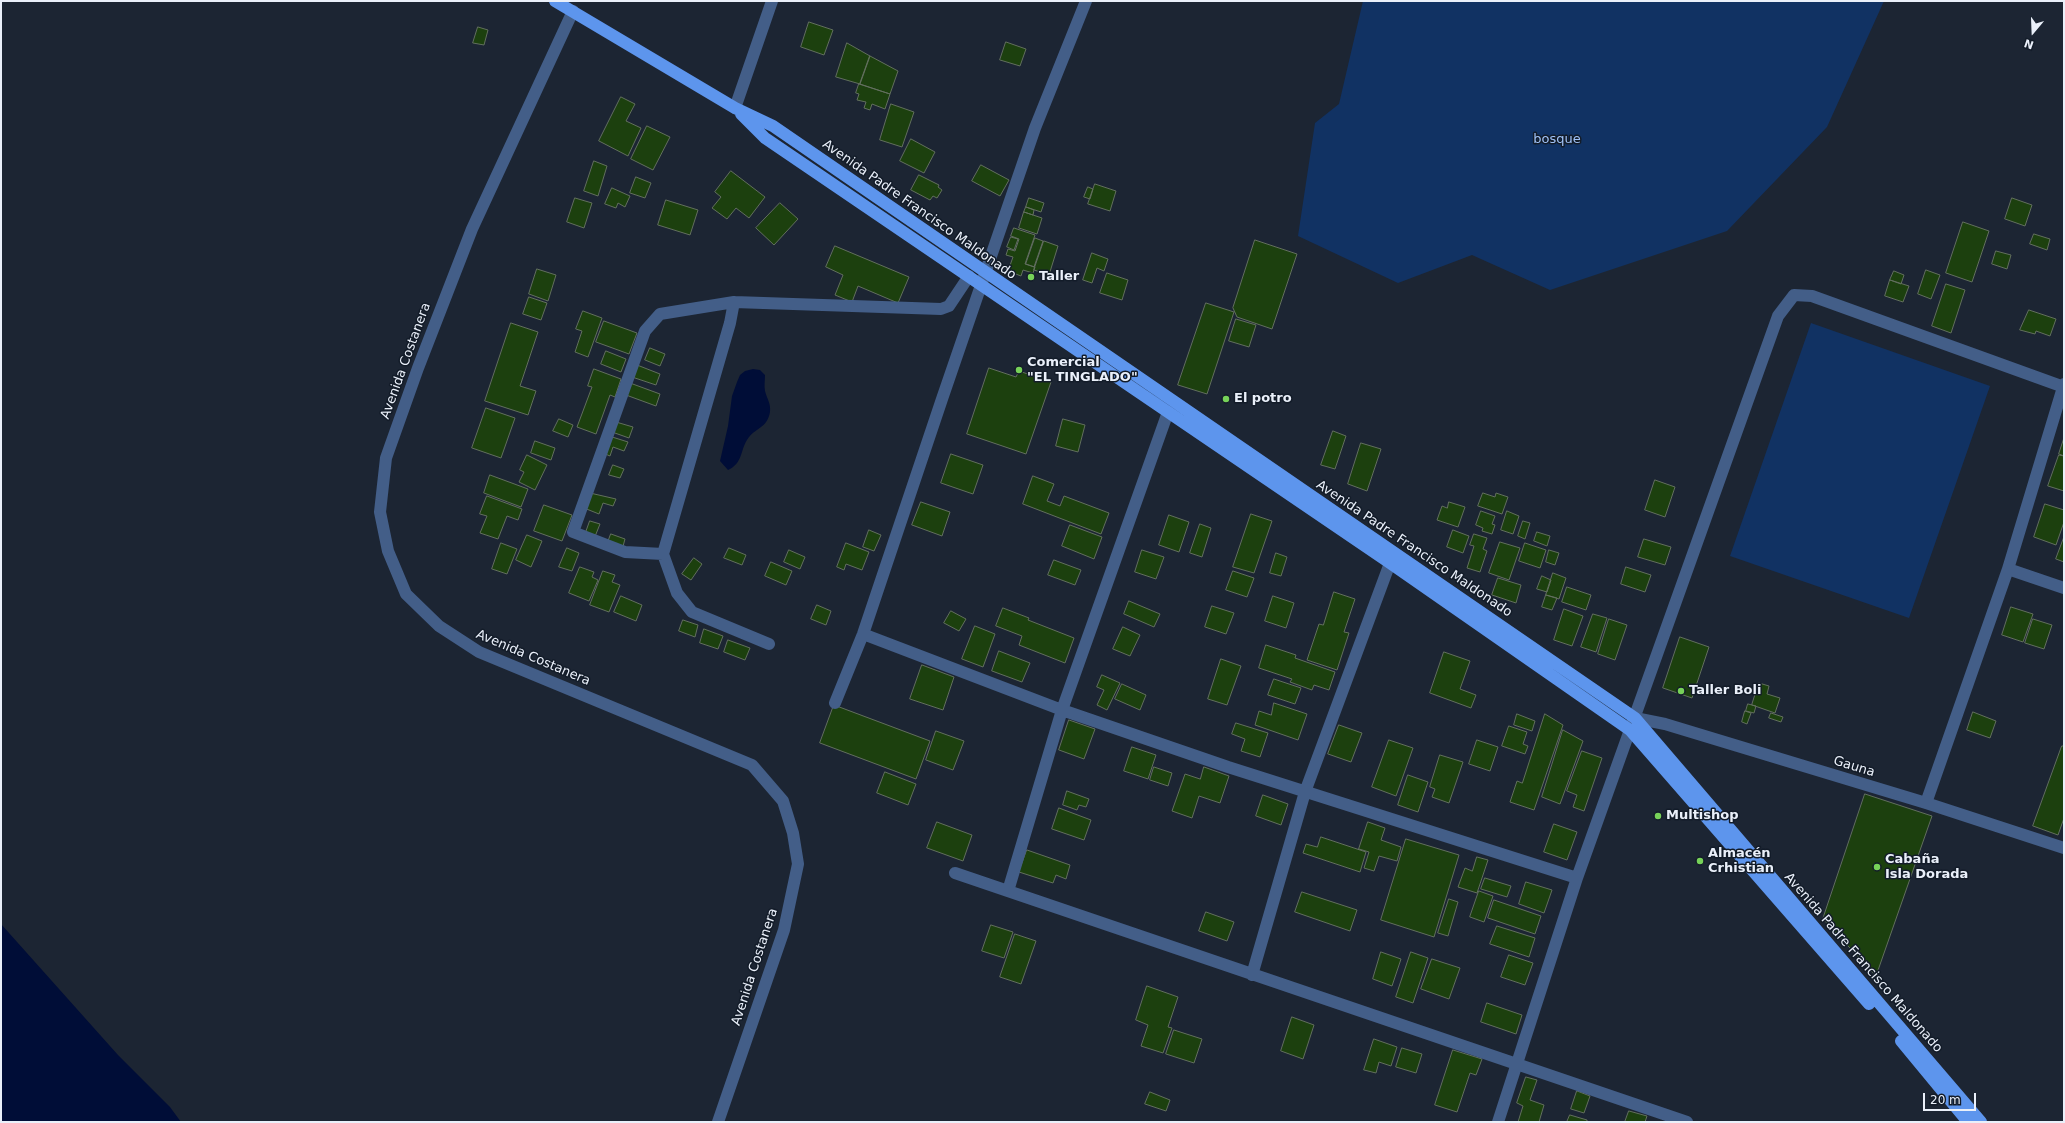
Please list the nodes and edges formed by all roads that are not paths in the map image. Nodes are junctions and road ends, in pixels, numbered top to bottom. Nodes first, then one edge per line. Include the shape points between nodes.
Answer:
1 (555, 1) edge
2 (772, 1) edge
3 (1086, 1) edge
4 (573, 11) junction
5 (735, 108) junction
6 (969, 276) junction
7 (984, 279) junction
8 (734, 302) junction
9 (2064, 386) edge
10 (1168, 412) junction
11 (663, 554) junction
12 (1390, 563) junction
13 (2008, 569) junction
14 (2064, 588) edge
15 (863, 634) junction
16 (769, 644) dead end
17 (835, 703) dead end
18 (1062, 710) junction
19 (1635, 718) junction
20 (1630, 730) junction
21 (1305, 792) junction
22 (1926, 803) junction
23 (2064, 848) edge
24 (955, 873) dead end
25 (1577, 878) junction
26 (1008, 892) junction
27 (1252, 975) junction
28 (1517, 1065) junction
29 (718, 1122) edge
30 (1498, 1122) edge
31 (1687, 1122) edge
32 (1968, 1122) edge
33 (1981, 1122) edge

1 - 4 main road, Avenida Padre Francisco Maldonado
2 - 5 street
3 - 7 street via 1035,128
4 - 5 main road, Avenida Padre Francisco Maldonado
4 - 29 street, Avenida Costanera via 472,229 423,353 386,458 380,512 388,552 406,594 439,626 479,652 752,765 783,801 793,833 798,864 784,930
5 - 6 main road, Avenida Padre Francisco Maldonado via 765,138
5 - 7 main road, Avenida Padre Francisco Maldonado via 773,126
6 - 7 main road, Avenida Padre Francisco Maldonado
6 - 8 street via 949,306 941,309
7 - 10 main road, Avenida Padre Francisco Maldonado
7 - 15 street
7 - 19 main road, Avenida Padre Francisco Maldonado
8 - 11 street
8 - 11 street via 660,314 645,331 574,532 625,552
9 - 13 street
9 - 19 street via 1812,296 1794,295 1778,316
10 - 12 main road, Avenida Padre Francisco Maldonado
10 - 18 street
11 - 16 street via 677,593 692,612
12 - 20 main road, Avenida Padre Francisco Maldonado
12 - 21 street
13 - 14 street
13 - 22 street
15 - 17 street
15 - 18 street
18 - 21 street
18 - 26 street
19 - 20 street
19 - 22 street, Gauna via 1665,724
19 - 33 main road, Avenida Padre Francisco Maldonado
20 - 25 street
20 - 32 main road, Avenida Padre Francisco Maldonado via 1889,1027
21 - 25 street
21 - 27 street
22 - 23 street, Gauna
24 - 26 street
25 - 28 street
26 - 27 street
27 - 28 street
28 - 30 street
28 - 31 street

